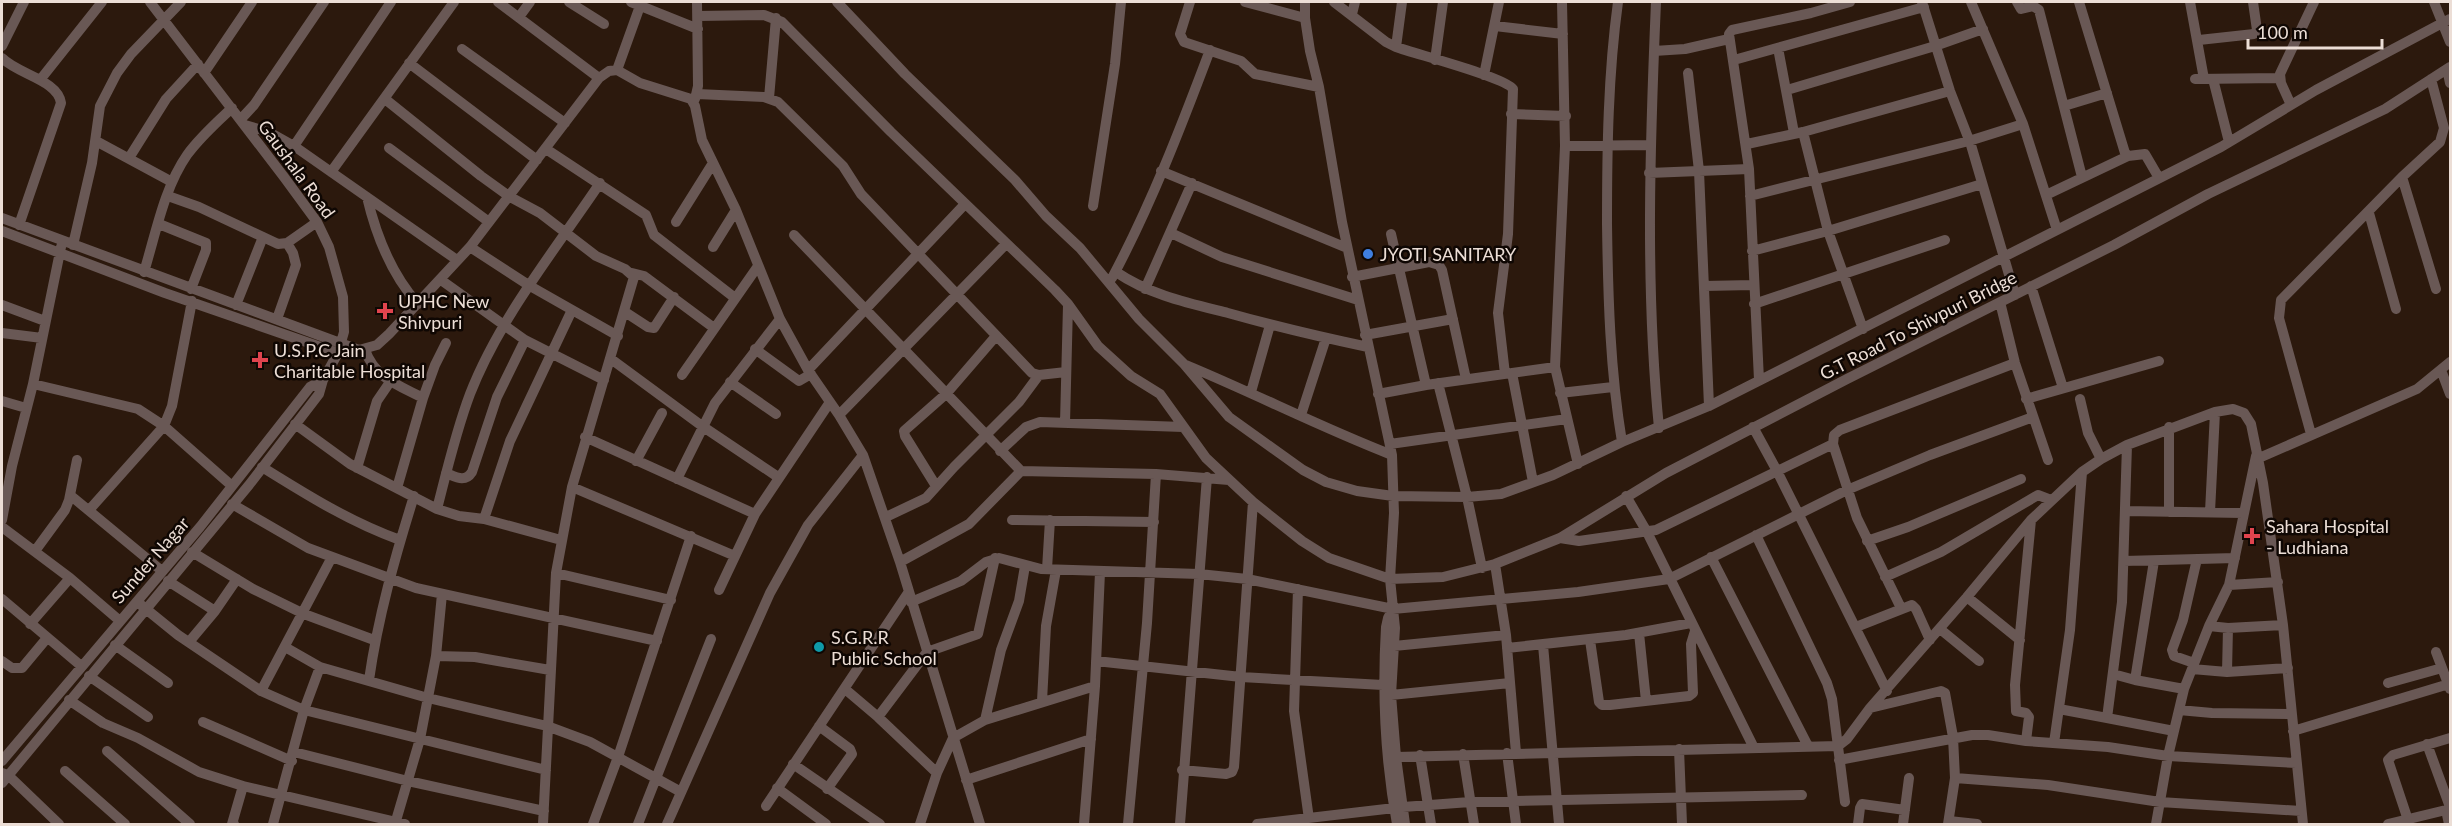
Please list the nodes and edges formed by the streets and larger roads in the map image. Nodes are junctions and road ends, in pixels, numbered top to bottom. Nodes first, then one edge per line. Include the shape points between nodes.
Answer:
1 (24, 2) edge
2 (102, 2) edge
3 (150, 2) edge
4 (181, 2) edge
5 (252, 2) edge
6 (324, 2) edge
7 (392, 2) edge
8 (454, 2) edge
9 (498, 2) edge
10 (530, 2) edge
11 (570, 2) edge
12 (697, 2) edge
13 (837, 2) edge
14 (1120, 2) edge
15 (1190, 2) edge
16 (1245, 2) edge
17 (1305, 2) edge
18 (1334, 2) edge
19 (1355, 2) edge
20 (1402, 2) edge
21 (1443, 2) edge
22 (1499, 2) edge
23 (1562, 2) edge
24 (1618, 2) edge
25 (1656, 2) edge
26 (1851, 2) edge
27 (1971, 2) edge
28 (2017, 2) edge
29 (2079, 2) edge
30 (2190, 2) edge
31 (2253, 2) edge
32 (2314, 2) edge
33 (2434, 2) edge
34 (635, 4) edge
35 (1923, 4) edge
36 (1352, 14) junction
37 (698, 16) junction
38 (519, 17) junction
39 (776, 18) junction
40 (1305, 18) junction
41 (165, 20) junction
42 (604, 24) dead end
43 (1495, 26) junction
44 (698, 29) junction
45 (1983, 29) junction
46 (2447, 29) edge
47 (1563, 34) junction
48 (1729, 39) junction
49 (2199, 40) junction
50 (2, 46) edge
51 (1935, 46) junction
52 (1395, 47) junction
53 (1778, 48) junction
54 (462, 50) dead end
55 (1210, 50) junction
56 (1654, 51) junction
57 (2, 58) edge
58 (1435, 60) junction
59 (1734, 60) junction
60 (410, 63) junction
61 (201, 68) junction
62 (2449, 68) edge
63 (617, 70) junction
64 (1688, 74) dead end
65 (1484, 75) junction
66 (599, 78) junction
67 (2280, 78) junction
68 (2204, 79) junction
69 (2431, 79) junction
70 (40, 80) junction
71 (2451, 83) edge
72 (1319, 87) junction
73 (1787, 90) junction
74 (1950, 90) junction
75 (2107, 93) junction
76 (695, 98) junction
77 (769, 98) junction
78 (385, 99) junction
79 (2291, 105) junction
80 (2064, 106) junction
81 (232, 108) junction
82 (1511, 114) junction
83 (1566, 116) junction
84 (243, 122) junction
85 (565, 123) junction
86 (2023, 124) junction
87 (1799, 132) junction
88 (96, 141) junction
89 (1969, 141) junction
90 (2229, 142) junction
91 (1747, 144) junction
92 (1650, 145) junction
93 (294, 146) junction
94 (1565, 146) junction
95 (1606, 146) junction
96 (389, 148) dead end
97 (546, 149) junction
98 (2128, 156) junction
99 (129, 158) junction
100 (537, 160) junction
101 (713, 163) junction
102 (1749, 169) junction
103 (1161, 171) junction
104 (1699, 171) junction
105 (331, 172) junction
106 (1649, 173) junction
107 (2082, 177) junction
108 (2402, 177) junction
109 (2159, 178) junction
110 (1814, 181) junction
111 (172, 182) junction
112 (600, 183) junction
113 (1192, 183) junction
114 (1982, 184) junction
115 (2046, 195) junction
116 (168, 196) junction
117 (510, 196) junction
118 (1750, 196) junction
119 (366, 197) junction
120 (965, 204) junction
121 (1092, 206) dead end
122 (736, 210) junction
123 (2369, 213) junction
124 (2, 218) edge
125 (317, 222) junction
126 (489, 222) junction
127 (676, 222) dead end
128 (159, 224) junction
129 (19, 225) junction
130 (2057, 230) junction
131 (2, 231) edge
132 (1828, 231) junction
133 (1171, 233) junction
134 (565, 234) junction
135 (1391, 234) dead end
136 (794, 235) dead end
137 (263, 237) junction
138 (1946, 240) dead end
139 (68, 243) junction
140 (287, 243) junction
141 (1006, 244) junction
142 (470, 247) junction
143 (713, 247) dead end
144 (1347, 248) junction
145 (1752, 251) junction
146 (59, 253) junction
147 (919, 253) junction
148 (2004, 259) junction
149 (457, 260) junction
150 (758, 266) junction
151 (1399, 267) junction
152 (144, 272) junction
153 (1116, 272) junction
154 (632, 273) junction
155 (1843, 275) junction
156 (1352, 277) junction
157 (441, 280) junction
158 (1110, 283) junction
159 (1753, 285) junction
160 (530, 286) junction
161 (1704, 286) junction
162 (2031, 286) junction
163 (191, 289) junction
164 (1145, 289) junction
165 (2436, 289) dead end
166 (2014, 291) junction
167 (957, 295) junction
168 (674, 297) junction
169 (735, 298) junction
170 (1358, 300) junction
171 (192, 302) junction
172 (2000, 302) junction
173 (418, 304) junction
174 (1068, 304) junction
175 (1754, 304) junction
176 (2, 305) edge
177 (236, 305) junction
178 (2396, 309) dead end
179 (572, 310) junction
180 (864, 310) junction
181 (625, 312) junction
182 (277, 319) junction
183 (780, 319) junction
184 (1453, 319) junction
185 (45, 321) junction
186 (1270, 324) junction
187 (504, 326) junction
188 (1412, 327) junction
189 (714, 328) junction
190 (1863, 329) junction
191 (2, 333) edge
192 (1365, 335) junction
193 (618, 336) junction
194 (996, 336) junction
195 (42, 338) junction
196 (1326, 338) junction
197 (525, 340) junction
198 (447, 344) dead end
199 (1368, 347) junction
200 (340, 348) junction
201 (903, 348) junction
202 (755, 349) junction
203 (365, 350) junction
204 (552, 352) junction
205 (611, 358) junction
206 (2159, 361) dead end
207 (2451, 362) edge
208 (2015, 363) junction
209 (1184, 364) junction
210 (1556, 367) junction
211 (2441, 370) junction
212 (810, 372) junction
213 (1066, 372) junction
214 (1509, 373) junction
215 (682, 375) dead end
216 (1040, 375) junction
217 (1466, 379) junction
218 (323, 380) junction
219 (603, 380) junction
220 (1759, 380) junction
221 (390, 382) junction
222 (730, 382) junction
223 (1438, 383) junction
224 (33, 384) junction
225 (1426, 385) junction
226 (1613, 387) junction
227 (2063, 388) junction
228 (1251, 392) junction
229 (1560, 393) junction
230 (946, 394) junction
231 (1378, 394) junction
232 (2451, 394) edge
233 (423, 398) junction
234 (2026, 399) junction
235 (2080, 399) dead end
236 (2, 400) edge
237 (830, 402) junction
238 (1709, 406) junction
239 (26, 408) junction
240 (2215, 412) junction
241 (662, 413) dead end
242 (776, 414) dead end
243 (839, 415) junction
244 (1301, 415) junction
245 (2033, 417) junction
246 (1567, 419) junction
247 (1065, 423) junction
248 (295, 424) junction
249 (164, 426) junction
250 (702, 426) junction
251 (1521, 426) junction
252 (1183, 427) junction
253 (2169, 427) junction
254 (1659, 428) junction
255 (1753, 428) junction
256 (2311, 434) junction
257 (986, 435) junction
258 (1450, 437) junction
259 (585, 438) junction
260 (1622, 442) junction
261 (1390, 444) junction
262 (1833, 444) junction
263 (2127, 445) junction
264 (1000, 451) junction
265 (2258, 454) junction
266 (863, 455) junction
267 (1392, 455) junction
268 (2100, 459) junction
269 (77, 460) dead end
270 (2048, 460) dead end
271 (636, 461) junction
272 (1578, 464) junction
273 (262, 467) junction
274 (357, 468) junction
275 (1776, 469) junction
276 (1021, 471) junction
277 (2082, 472) junction
278 (446, 473) junction
279 (1156, 474) junction
280 (778, 477) junction
281 (1206, 477) junction
282 (677, 479) junction
283 (2021, 479) dead end
284 (1229, 480) junction
285 (1533, 483) junction
286 (232, 486) junction
287 (936, 486) junction
288 (572, 487) junction
289 (397, 488) junction
290 (1846, 490) junction
291 (70, 495) junction
292 (414, 496) junction
293 (1393, 496) junction
294 (1626, 496) junction
295 (1467, 497) junction
296 (2051, 500) junction
297 (1253, 502) junction
298 (232, 504) junction
299 (90, 509) junction
300 (437, 509) junction
301 (2126, 511) junction
302 (2169, 512) junction
303 (2210, 512) junction
304 (1798, 513) junction
305 (2243, 513) junction
306 (755, 514) junction
307 (886, 518) junction
308 (484, 519) junction
309 (2, 520) edge
310 (1012, 520) dead end
311 (1050, 520) junction
312 (2031, 520) junction
313 (1154, 522) junction
314 (2, 527) edge
315 (1647, 532) junction
316 (1756, 535) junction
317 (691, 536) junction
318 (1560, 538) junction
319 (400, 540) junction
320 (561, 540) junction
321 (1867, 541) junction
322 (35, 551) junction
323 (192, 552) junction
324 (735, 556) junction
325 (332, 557) junction
326 (1711, 557) junction
327 (995, 558) junction
328 (2235, 558) junction
329 (2197, 559) junction
330 (2124, 561) junction
331 (2154, 561) junction
332 (900, 562) junction
333 (1496, 564) junction
334 (1025, 566) junction
335 (1482, 568) junction
336 (1051, 570) junction
337 (162, 571) junction
338 (1100, 572) junction
339 (556, 573) junction
340 (1150, 573) junction
341 (1198, 574) junction
342 (70, 578) junction
343 (1886, 578) junction
344 (237, 579) junction
345 (389, 579) junction
346 (1247, 579) junction
347 (1390, 579) junction
348 (1669, 579) junction
349 (168, 581) junction
350 (2278, 582) junction
351 (2229, 585) junction
352 (719, 590) dead end
353 (1298, 590) junction
354 (442, 594) junction
355 (910, 597) junction
356 (1967, 597) junction
357 (2, 599) edge
358 (670, 600) junction
359 (1502, 600) junction
360 (140, 605) junction
361 (1901, 608) junction
362 (1393, 609) junction
363 (215, 611) junction
364 (304, 614) junction
365 (554, 620) junction
366 (120, 621) junction
367 (30, 624) junction
368 (2283, 625) junction
369 (2209, 626) junction
370 (1693, 627) junction
371 (1856, 627) junction
372 (2228, 628) junction
373 (1940, 629) junction
374 (1639, 633) junction
375 (1506, 635) junction
376 (47, 638) junction
377 (711, 639) dead end
378 (374, 640) junction
379 (1590, 640) junction
380 (1930, 640) junction
381 (2020, 640) junction
382 (657, 641) junction
383 (189, 642) junction
384 (115, 645) junction
385 (1543, 645) junction
386 (1394, 646) junction
387 (285, 647) junction
388 (1507, 648) junction
389 (927, 652) junction
390 (2436, 652) dead end
391 (436, 656) junction
392 (2, 661) edge
393 (1096, 661) junction
394 (1978, 661) dead end
395 (80, 666) junction
396 (2193, 666) junction
397 (1143, 667) junction
398 (320, 668) junction
399 (2288, 668) junction
400 (2442, 668) junction
401 (550, 670) junction
402 (1191, 672) junction
403 (2227, 672) junction
404 (2113, 674) junction
405 (89, 676) junction
406 (1241, 677) junction
407 (369, 680) junction
408 (2135, 680) junction
409 (1294, 681) junction
410 (168, 683) dead end
411 (1510, 683) junction
412 (2388, 683) dead end
413 (1383, 685) junction
414 (1095, 686) junction
415 (2450, 687) edge
416 (845, 689) junction
417 (2184, 689) junction
418 (261, 691) junction
419 (1887, 691) junction
420 (1391, 695) junction
421 (428, 698) junction
422 (69, 700) junction
423 (1042, 701) junction
424 (1646, 701) junction
425 (1870, 708) junction
426 (2059, 709) junction
427 (304, 710) junction
428 (2179, 710) junction
429 (2291, 714) junction
430 (148, 717) dead end
431 (878, 717) junction
432 (2107, 718) junction
433 (985, 720) junction
434 (203, 722) dead end
435 (547, 726) junction
436 (819, 726) junction
437 (2174, 731) junction
438 (2293, 731) junction
439 (1953, 737) junction
440 (953, 738) junction
441 (2451, 738) edge
442 (420, 739) junction
443 (1090, 739) junction
444 (2026, 741) junction
445 (2054, 743) junction
446 (2427, 744) junction
447 (1808, 746) junction
448 (1838, 746) junction
449 (1754, 748) junction
450 (1680, 749) junction
451 (107, 751) dead end
452 (1551, 751) junction
453 (1511, 753) junction
454 (1462, 754) junction
455 (293, 756) junction
456 (1396, 756) junction
457 (1420, 756) junction
458 (2168, 756) junction
459 (618, 757) junction
460 (1839, 760) junction
461 (2, 761) edge
462 (793, 764) junction
463 (2296, 764) junction
464 (546, 770) junction
465 (1182, 770) junction
466 (65, 771) dead end
467 (937, 773) junction
468 (4, 777) edge
469 (655, 778) junction
470 (1909, 778) dead end
471 (1955, 778) junction
472 (966, 780) junction
473 (408, 781) junction
474 (243, 786) junction
475 (777, 788) junction
476 (827, 789) junction
477 (681, 792) junction
478 (282, 794) junction
479 (1802, 795) dead end
480 (1681, 799) junction
481 (1470, 802) junction
482 (1513, 802) junction
483 (1556, 802) junction
484 (1845, 802) dead end
485 (2160, 802) junction
486 (1428, 805) junction
487 (766, 806) dead end
488 (1398, 808) junction
489 (2449, 809) edge
490 (1905, 810) junction
491 (544, 811) junction
492 (2301, 811) junction
493 (1309, 819) junction
494 (2408, 820) junction
495 (186, 823) edge
496 (1949, 823) edge
497 (233, 824) edge
498 (399, 824) edge
499 (59, 825) edge
500 (125, 825) edge
501 (273, 825) edge
502 (543, 825) edge
503 (593, 825) edge
504 (638, 825) edge
505 (667, 825) edge
506 (826, 825) edge
507 (880, 825) edge
508 (920, 825) edge
509 (980, 825) edge
510 (1084, 825) edge
511 (1128, 825) edge
512 (1180, 825) edge
513 (1257, 825) edge
514 (1396, 825) edge
515 (1405, 825) edge
516 (1431, 825) edge
517 (1474, 825) edge
518 (1516, 825) edge
519 (1559, 825) edge
520 (1682, 825) edge
521 (1857, 825) edge
522 (1903, 825) edge
523 (1977, 825) edge
524 (2156, 825) edge
525 (2303, 825) edge
526 (2388, 825) edge
527 (2449, 825) edge

1 - 50 street
2 - 70 street
3 - 41 street, Gaushala Road
4 - 41 street
5 - 61 street
6 - 84 street
7 - 93 street
8 - 60 street
9 - 38 street
10 - 38 street
11 - 42 street
12 - 37 street
13 - 158 street via 1015,180
14 - 121 street via 1115,64
15 - 55 street via 1181,38 1187,44
16 - 40 street
17 - 40 street
18 - 36 street
19 - 36 street
20 - 52 street
21 - 58 street
22 - 43 street
23 - 47 street
24 - 95 street
25 - 56 street
26 - 48 street via 1732,30
27 - 45 street
28 - 80 street via 2021,9 2033,6 2038,10
29 - 75 street
30 - 49 street
31 - 49 street via 2257,30 2254,34
32 - 67 street
33 - 46 street
34 - 44 street
34 - 63 street
35 - 51 street
35 - 53 street
36 - 52 street
37 - 39 street
37 - 44 street
38 - 66 street
39 - 77 street
39 - 120 street
40 - 72 street
41 - 61 street, Gaushala Road
41 - 88 street via 117,73 100,106
43 - 47 street
43 - 65 street
44 - 76 street
45 - 51 street
45 - 86 street
46 - 79 street
47 - 83 street
48 - 56 street
48 - 59 street
49 - 68 street
51 - 73 street
51 - 74 street
52 - 58 street
53 - 59 street
53 - 73 street
54 - 85 street
55 - 72 street via 1241,62 1255,74
55 - 103 street
56 - 92 street
57 - 70 street
58 - 65 street
59 - 91 street
60 - 78 street
60 - 100 street
61 - 81 street, Gaushala Road
61 - 99 street via 166,99
62 - 69 street, G.T Road To Shivpuri Bridge
62 - 71 street
63 - 66 street
63 - 76 street via 640,83
64 - 104 street
65 - 82 street via 1511,86
66 - 85 street
67 - 68 street
67 - 79 street
68 - 90 street
69 - 108 street via 2444,134
69 - 162 street, G.T Road To Shivpuri Bridge via 2385,109 2208,194
70 - 129 street via 54,88 61,103
72 - 144 street
73 - 87 street
74 - 87 street
74 - 89 street
75 - 80 street
75 - 98 street
76 - 77 street
76 - 101 street via 702,140
77 - 147 street via 778,102 843,166 861,194
78 - 105 street
78 - 117 street
79 - 90 street
80 - 107 street
81 - 84 street, Gaushala Road
81 - 111 street via 194,146
82 - 83 street
82 - 214 street via 1508,234 1498,313
83 - 94 street
84 - 93 street
84 - 125 street, Gaushala Road
85 - 97 street
86 - 89 street
86 - 115 street
87 - 91 street
87 - 110 street
88 - 99 street
88 - 139 street
89 - 110 street
89 - 114 street
90 - 109 street
91 - 102 street
92 - 95 street
92 - 106 street
93 - 105 street
94 - 95 street
94 - 210 street
95 - 226 street
96 - 126 street
97 - 100 street
97 - 112 street
98 - 107 street
98 - 109 street via 2145,154
99 - 111 street
100 - 117 street
101 - 122 street
101 - 127 street
102 - 104 street
102 - 118 street
103 - 113 street
103 - 153 street
104 - 106 street
104 - 161 street
105 - 119 street
106 - 254 street
107 - 115 street
108 - 123 street
108 - 165 street
109 - 130 street
110 - 118 street
110 - 132 street
111 - 116 street
112 - 134 street
112 - 169 street via 646,216 654,235
113 - 133 street
113 - 144 street
114 - 132 street
114 - 148 street
115 - 130 street
116 - 128 street
116 - 137 street
117 - 126 street
117 - 134 street via 540,213
118 - 145 street
119 - 149 street
119 - 173 street via 398,278
120 - 141 street
120 - 147 street
122 - 143 street
122 - 150 street
123 - 178 street
123 - 256 street via 2284,296 2279,306
124 - 129 street
125 - 140 street
125 - 200 street, Gaushala Road via 343,297
126 - 142 street
128 - 152 street
128 - 163 street via 206,243
129 - 139 street
130 - 148 street
131 - 146 street
132 - 145 street
132 - 155 street
133 - 164 street
133 - 170 street via 1222,257
134 - 154 street via 596,256
134 - 160 street
135 - 151 street
136 - 180 street
137 - 140 street via 278,244
137 - 177 street
138 - 155 street
139 - 146 street
139 - 152 street
140 - 182 street via 296,265
141 - 167 street
141 - 174 street
142 - 149 street
142 - 160 street
144 - 156 street
145 - 159 street
146 - 171 street
146 - 185 street
147 - 167 street
147 - 180 street
148 - 166 street
148 - 190 street
149 - 157 street
150 - 169 street
150 - 183 street
151 - 156 street
151 - 184 street via 1428,262 1439,265
151 - 188 street
152 - 163 street
153 - 158 street
153 - 164 street
154 - 168 street via 644,276
154 - 181 street
155 - 175 street
155 - 190 street
156 - 170 street
157 - 173 street
157 - 187 street
158 - 209 street via 1139,320
159 - 161 street
159 - 175 street
160 - 179 street
160 - 187 street
161 - 238 street
162 - 166 street, G.T Road To Shivpuri Bridge
162 - 227 street
163 - 177 street
164 - 186 street
166 - 172 street, G.T Road To Shivpuri Bridge
167 - 194 street
167 - 201 street
168 - 181 street via 654,328
168 - 189 street
169 - 189 street
170 - 192 street
171 - 200 street
171 - 249 street via 172,406
172 - 208 street
172 - 255 street, G.T Road To Shivpuri Bridge
173 - 203 street via 377,345
174 - 213 street
174 - 252 street via 1098,346 1131,376 1160,394
175 - 220 street
176 - 185 street
177 - 182 street
179 - 193 street
179 - 204 street
180 - 201 street
180 - 212 street
181 - 193 street
182 - 200 street
183 - 202 street
183 - 212 street
184 - 188 street
184 - 217 street
185 - 195 street
186 - 196 street
186 - 228 street
187 - 197 street
187 - 278 street via 470,393
188 - 192 street
188 - 225 street
189 - 215 street
190 - 220 street
191 - 195 street
192 - 199 street
193 - 205 street
194 - 216 street via 1032,373
194 - 230 street
195 - 224 street
196 - 199 street
196 - 244 street
197 - 204 street
197 - 278 street via 497,397 472,472 462,479
198 - 233 street
199 - 231 street
200 - 203 street
200 - 218 street, Gaushala Road
201 - 230 street
201 - 243 street
202 - 212 street via 799,381
202 - 222 street
203 - 221 street via 369,362
204 - 219 street
204 - 308 street via 510,441
205 - 219 street
205 - 250 street
206 - 227 street
207 - 211 street
208 - 234 street
208 - 262 street via 1840,430 1834,435
209 - 228 street
209 - 293 street via 1238,425 1303,470 1348,490
210 - 214 street
210 - 229 street
211 - 232 street
211 - 256 street via 2417,389
212 - 237 street
213 - 216 street
213 - 247 street
214 - 217 street
214 - 251 street
216 - 257 street
217 - 223 street
218 - 248 street, Gaushala Road via 319,394
218 - 286 street, Sunder Nagar via 310,387
219 - 259 street
220 - 238 street
221 - 233 street
221 - 274 street via 375,405
222 - 242 street
222 - 250 street
223 - 225 street
223 - 258 street
224 - 239 street
224 - 249 street via 138,409
225 - 231 street
226 - 229 street
226 - 260 street
227 - 234 street
228 - 244 street
229 - 246 street
230 - 257 street
230 - 287 street via 904,433
231 - 261 street
233 - 289 street
234 - 245 street
235 - 268 street via 2088,433
236 - 239 street
237 - 243 street
237 - 280 street
238 - 254 street
239 - 309 street
240 - 253 street
240 - 265 street via 2233,409 2244,414 2251,424
240 - 303 street
241 - 271 street
243 - 266 street
244 - 267 street
245 - 270 street
245 - 290 street
246 - 251 street
246 - 272 street
247 - 252 street
247 - 264 street via 1033,423
248 - 273 street, Gaushala Road
248 - 274 street
249 - 286 street
249 - 299 street
250 - 280 street
250 - 282 street
251 - 258 street
251 - 285 street
252 - 284 street
253 - 263 street
253 - 302 street
254 - 260 street
255 - 275 street
255 - 294 street, G.T Road To Shivpuri Bridge
256 - 265 street
257 - 264 street
257 - 287 street
258 - 261 street
258 - 295 street
259 - 271 street
259 - 288 street
260 - 272 street
261 - 267 street
262 - 275 street
262 - 290 street
263 - 268 street
263 - 301 street
264 - 276 street
265 - 305 street
265 - 350 street
266 - 307 street
266 - 477 street via 808,525 788,558
267 - 293 street
268 - 277 street
269 - 291 street
271 - 282 street
272 - 285 street
273 - 298 street, Gaushala Road
273 - 319 street via 337,513
274 - 289 street
275 - 304 street
275 - 315 street
276 - 279 street
276 - 332 street via 969,524
277 - 296 street
277 - 426 street via 2070,630
278 - 300 street
279 - 281 street
279 - 313 street
280 - 306 street
281 - 284 street
281 - 341 street
282 - 306 street
283 - 321 street
284 - 297 street
285 - 295 street via 1501,494
286 - 337 street, Sunder Nagar
287 - 307 street via 921,501
288 - 317 street
288 - 320 street
289 - 292 street
290 - 304 street
290 - 321 street
291 - 299 street
291 - 322 street via 65,510
292 - 300 street
292 - 319 street
293 - 295 street
293 - 347 street
294 - 315 street
294 - 318 street, G.T Road To Shivpuri Bridge
295 - 335 street
296 - 312 street
296 - 343 street via 2038,495 1941,552
297 - 346 street
297 - 347 street via 1329,558
298 - 323 street, Gaushala Road
298 - 325 street via 281,534
299 - 337 street
300 - 308 street
301 - 302 street
301 - 330 street
302 - 303 street
303 - 305 street
304 - 316 street
304 - 371 street
305 - 328 street
306 - 324 street
307 - 332 street
308 - 320 street
310 - 311 street
311 - 313 street
311 - 336 street
312 - 356 street
312 - 381 street
313 - 340 street
314 - 322 street
315 - 318 street via 1579,541
315 - 348 street
316 - 326 street
316 - 448 street via 1827,683
317 - 324 street
317 - 358 street
318 - 333 street, G.T Road To Shivpuri Bridge
319 - 345 street
320 - 339 street
321 - 343 street
322 - 342 street
323 - 344 street
323 - 349 street, Gaushala Road
324 - 352 street
325 - 345 street
325 - 364 street
326 - 348 street
326 - 447 street
327 - 334 street
327 - 355 street via 961,580
327 - 389 street via 978,634
328 - 329 street
328 - 351 street
329 - 331 street
329 - 396 street via 2172,650 2174,656
330 - 331 street
330 - 404 street
331 - 408 street
332 - 355 street
333 - 335 street, G.T Road To Shivpuri Bridge
333 - 359 street
334 - 336 street
334 - 433 street
335 - 347 street, G.T Road To Shivpuri Bridge via 1443,577
336 - 338 street
336 - 423 street
337 - 360 street, Sunder Nagar
338 - 340 street
338 - 393 street
339 - 358 street
339 - 365 street
340 - 341 street
340 - 397 street
341 - 346 street
341 - 402 street
342 - 366 street
342 - 367 street
343 - 361 street
344 - 363 street
344 - 364 street
345 - 354 street
345 - 378 street
346 - 353 street
346 - 406 street
347 - 362 street
348 - 359 street
348 - 370 street
349 - 360 street, Gaushala Road
349 - 363 street
350 - 351 street
350 - 368 street
351 - 369 street
353 - 362 street
353 - 409 street
354 - 365 street
354 - 391 street
355 - 389 street
355 - 416 street
356 - 373 street
356 - 381 street
357 - 367 street
358 - 382 street
359 - 362 street
359 - 375 street
360 - 366 street, Sunder Nagar
360 - 383 street
360 - 384 street
361 - 371 street
361 - 380 street via 1912,605 1916,609
362 - 386 street
362 - 413 street via 1388,618
363 - 383 street
364 - 378 street
364 - 387 street
365 - 382 street
365 - 401 street
366 - 395 street, Sunder Nagar
367 - 376 street
368 - 372 street
368 - 399 street
369 - 372 street
369 - 396 street
370 - 374 street
370 - 424 street via 1693,693
370 - 449 street
371 - 419 street
372 - 403 street
373 - 380 street
373 - 394 street
374 - 379 street
374 - 424 street
375 - 386 street
375 - 388 street
376 - 392 street via 22,668 12,668
376 - 395 street
377 - 469 street
378 - 407 street
379 - 385 street
379 - 424 street via 1600,704
380 - 419 street
381 - 444 street via 2015,708 2028,715
382 - 459 street
383 - 418 street
384 - 405 street
384 - 410 street
385 - 388 street
385 - 452 street
386 - 420 street
387 - 398 street
387 - 418 street
388 - 411 street
389 - 431 street
389 - 440 street
390 - 400 street
391 - 401 street via 475,657
391 - 421 street
393 - 397 street
393 - 414 street
395 - 461 street, Sunder Nagar
396 - 403 street
396 - 417 street
397 - 402 street
397 - 511 street
398 - 407 street
398 - 427 street
399 - 403 street
399 - 429 street
400 - 412 street
400 - 415 street
401 - 435 street
402 - 406 street
402 - 465 street
404 - 408 street
404 - 432 street
405 - 422 street
405 - 430 street
406 - 409 street
406 - 465 street via 1233,770 1226,774
407 - 421 street
408 - 417 street
409 - 413 street
409 - 493 street via 1294,711
411 - 420 street
411 - 453 street
413 - 488 street via 1385,730
414 - 423 street
414 - 443 street
415 - 438 street
416 - 431 street
416 - 436 street
417 - 428 street
418 - 427 street
419 - 425 street
420 - 456 street
421 - 435 street
421 - 442 street
422 - 468 street
422 - 474 street via 103,723 199,772
423 - 433 street
425 - 439 street via 1941,691 1948,697
425 - 448 street
426 - 432 street
426 - 445 street
427 - 442 street
427 - 455 street
428 - 429 street
428 - 437 street
429 - 438 street
431 - 467 street
432 - 437 street
433 - 440 street
434 - 455 street
435 - 459 street
435 - 464 street
436 - 462 street
436 - 476 street via 852,754
437 - 458 street
438 - 463 street
439 - 444 street via 1988,735
439 - 460 street
439 - 471 street
440 - 467 street
440 - 472 street
441 - 446 street
442 - 464 street
442 - 473 street
443 - 472 street
443 - 510 street
444 - 445 street
445 - 458 street
446 - 489 street
446 - 494 street via 2388,760
447 - 448 street
447 - 449 street
448 - 460 street
449 - 450 street
450 - 452 street
450 - 480 street
451 - 495 street
452 - 453 street
452 - 483 street
453 - 454 street
453 - 482 street
454 - 457 street
454 - 481 street
455 - 473 street
455 - 478 street
456 - 457 street
456 - 488 street
457 - 486 street
458 - 463 street
458 - 485 street
459 - 469 street
459 - 503 street
460 - 484 street
462 - 475 street
462 - 476 street
463 - 492 street
464 - 491 street
465 - 512 street
466 - 500 street
467 - 508 street
468 - 499 street
469 - 477 street
469 - 504 street
470 - 490 street
471 - 485 street via 2048,785
471 - 496 street
472 - 509 street
473 - 491 street
473 - 498 street
474 - 478 street
474 - 497 street
475 - 487 street
475 - 506 street
476 - 507 street
477 - 505 street
478 - 498 street
478 - 501 street
479 - 480 street
480 - 483 street
480 - 520 street
481 - 482 street
481 - 486 street
481 - 517 street
482 - 483 street
482 - 518 street
483 - 519 street
485 - 492 street
485 - 524 street
486 - 488 street
486 - 516 street
488 - 493 street
488 - 514 street
488 - 515 street
489 - 494 street
489 - 527 street
490 - 521 street via 1862,804
490 - 522 street
491 - 502 street
492 - 525 street
493 - 513 street
494 - 526 street
496 - 523 street

